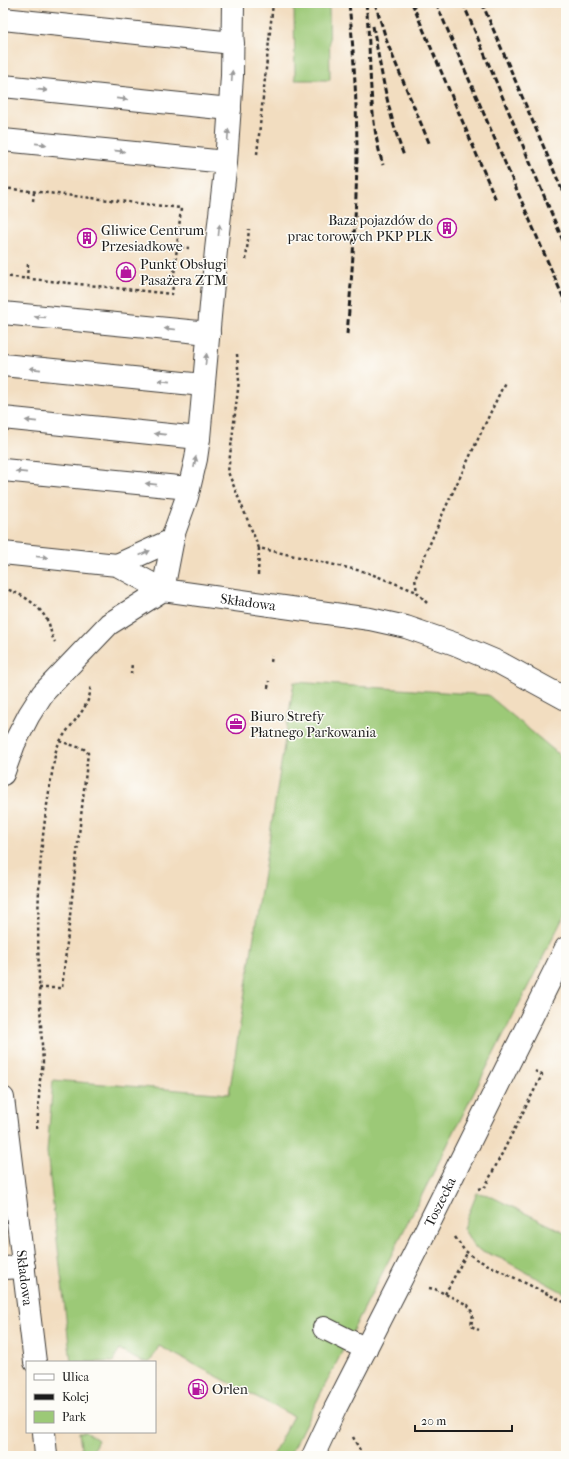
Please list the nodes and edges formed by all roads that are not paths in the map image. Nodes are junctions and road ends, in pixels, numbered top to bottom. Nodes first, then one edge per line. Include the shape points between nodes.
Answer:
1 (233, 3) edge
2 (3, 19) edge
3 (233, 43) junction
4 (3, 86) edge
5 (230, 109) junction
6 (3, 140) edge
7 (226, 162) junction
8 (3, 313) edge
9 (209, 333) junction
10 (3, 366) edge
11 (203, 385) junction
12 (3, 418) edge
13 (199, 438) junction
14 (3, 470) edge
15 (189, 488) junction
16 (172, 540) junction
17 (3, 554) edge
18 (117, 565) junction
19 (163, 590) junction
20 (566, 698) edge
21 (3, 774) edge
22 (566, 948) edge
23 (3, 1098) edge
24 (8, 1184) edge
25 (13, 1268) edge
26 (324, 1328) dead end
27 (366, 1349) junction
28 (35, 1361) edge
29 (44, 1433) edge
30 (46, 1456) edge
31 (313, 1456) edge

1 - 3 street
2 - 3 street
5 -> 3 street
4 -> 5 street
7 -> 5 street
6 -> 7 street
9 -> 7 street
9 -> 8 street
11 -> 9 street
11 -> 10 street
11 - 13 street
13 -> 12 street
15 -> 13 street
15 -> 14 street
15 - 16 street
18 -> 16 street
16 - 19 street
17 -> 18 street
18 - 19 street
19 - 20 street, Składowa via 370,619 406,627 500,662
19 - 21 street via 109,624 43,694 14,744
22 - 27 street, Toszecka
23 - 24 street, Składowa
24 - 25 street, Składowa
25 - 28 street, Składowa
26 - 27 street
27 - 31 street, Toszecka
29 - 30 street

